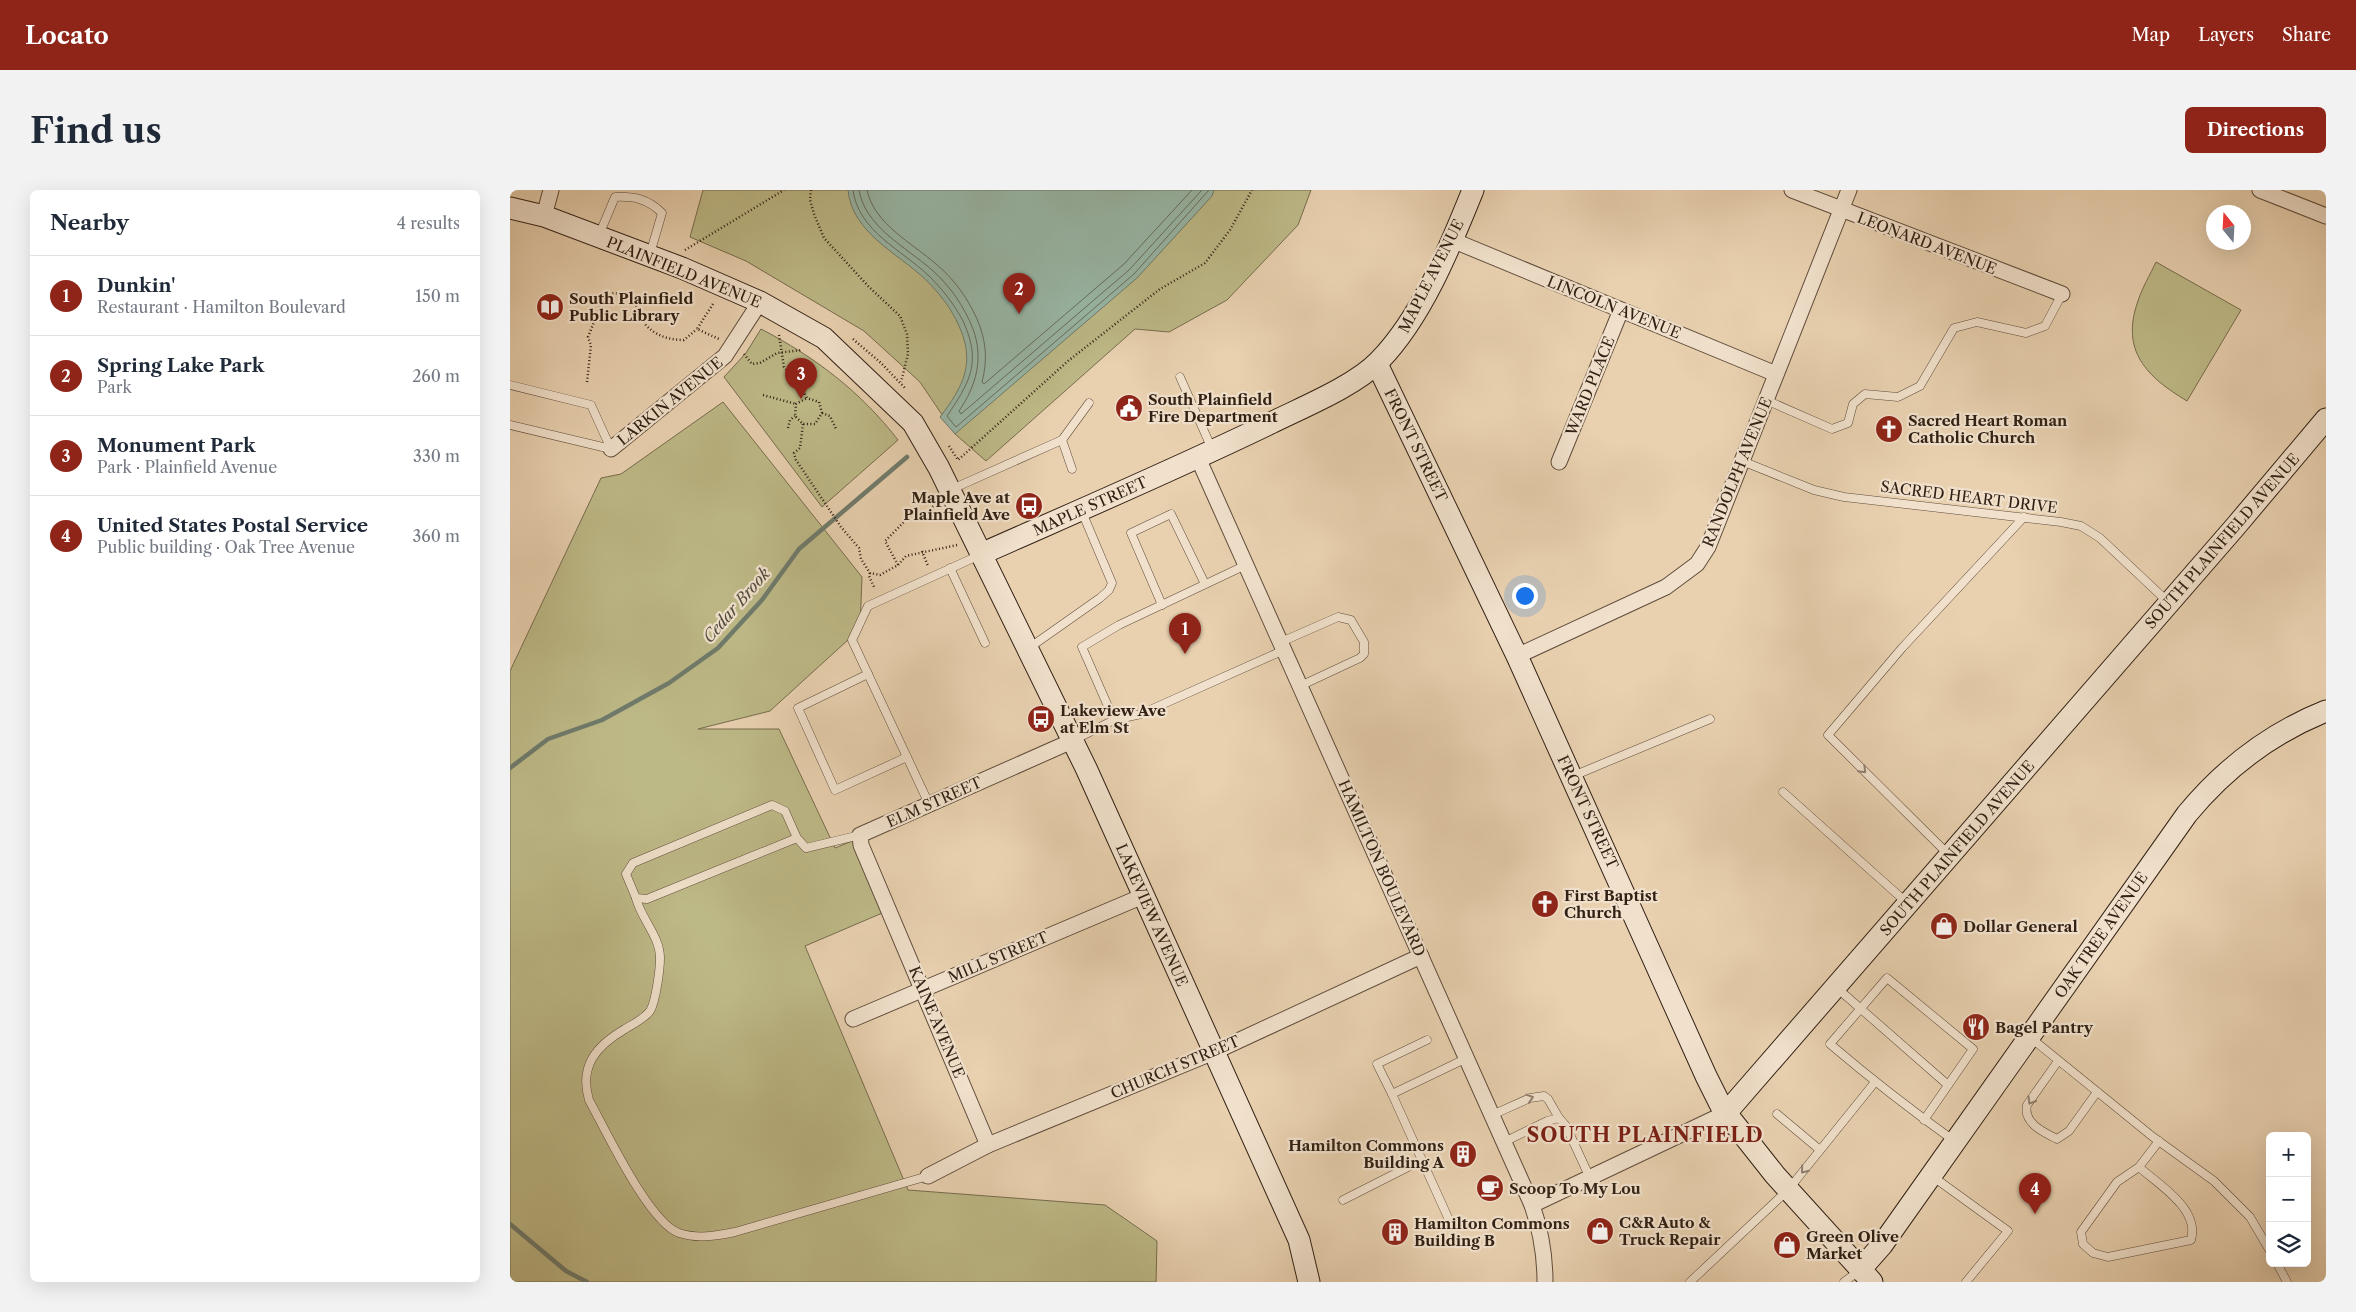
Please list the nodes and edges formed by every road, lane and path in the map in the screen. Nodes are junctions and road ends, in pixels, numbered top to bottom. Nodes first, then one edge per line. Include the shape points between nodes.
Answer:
1 (551, 190) edge
2 (784, 190) edge
3 (810, 190) edge
4 (1252, 190) edge
5 (1473, 190) edge
6 (1792, 190) edge
7 (1849, 190) edge
8 (2260, 190) edge
9 (510, 208) edge
10 (1841, 210) junction
11 (544, 216) junction
12 (2326, 216) edge
13 (599, 237) junction
14 (1452, 240) junction
15 (684, 251) dead end
16 (650, 256) junction
17 (2062, 294) joint
18 (760, 302) junction
19 (713, 304) dead end
20 (1621, 310) junction
21 (697, 329) junction
22 (779, 335) dead end
23 (726, 340) dead end
24 (802, 350) dead end
25 (783, 352) junction
26 (744, 354) dead end
27 (1377, 364) junction
28 (1776, 374) junction
29 (1180, 377) dead end
30 (588, 382) dead end
31 (900, 383) dead end
32 (510, 385) edge
33 (763, 395) dead end
34 (807, 398) junction
35 (1766, 400) junction
36 (1089, 403) dead end
37 (796, 404) junction
38 (822, 413) junction
39 (795, 416) junction
40 (2326, 419) edge
41 (803, 424) junction
42 (510, 425) edge
43 (788, 428) dead end
44 (836, 429) dead end
45 (1062, 440) junction
46 (611, 449) junction
47 (1206, 455) junction
48 (958, 460) dead end
49 (1742, 461) junction
50 (1559, 462) dead end
51 (1072, 469) dead end
52 (944, 496) junction
53 (1081, 510) junction
54 (2024, 517) junction
55 (957, 544) dead end
56 (922, 552) junction
57 (981, 554) junction
58 (898, 565) junction
59 (1246, 565) junction
60 (928, 566) dead end
61 (950, 568) junction
62 (870, 573) junction
63 (1205, 584) junction
64 (875, 589) dead end
65 (2169, 603) junction
66 (1162, 605) junction
67 (985, 644) dead end
68 (1282, 646) junction
69 (1028, 649) junction
70 (1517, 656) junction
71 (868, 674) junction
72 (1300, 686) junction
73 (2326, 711) edge
74 (1710, 719) dead end
75 (1114, 720) junction
76 (1072, 741) junction
77 (907, 757) junction
78 (1572, 776) junction
79 (1783, 792) dead end
80 (929, 804) junction
81 (860, 835) junction
82 (797, 838) junction
83 (1950, 856) junction
84 (1144, 896) junction
85 (636, 898) junction
86 (1908, 904) junction
87 (1421, 956) junction
88 (1836, 987) junction
89 (923, 988) junction
90 (1861, 1008) junction
91 (853, 1019) dead end
92 (2030, 1036) junction
93 (1427, 1040) dead end
94 (1214, 1052) junction
95 (1467, 1058) junction
96 (2058, 1061) junction
97 (1875, 1082) junction
98 (1948, 1085) junction
99 (2097, 1092) junction
100 (1392, 1094) junction
101 (1726, 1113) junction
102 (1777, 1114) dead end
103 (1492, 1115) junction
104 (1559, 1118) junction
105 (1924, 1120) junction
106 (1504, 1142) junction
107 (1954, 1142) junction
108 (2159, 1142) junction
109 (988, 1145) junction
110 (1820, 1150) junction
111 (1422, 1160) junction
112 (2139, 1167) junction
113 (1931, 1175) junction
114 (928, 1176) joint
115 (1590, 1178) junction
116 (1788, 1190) junction
117 (1343, 1200) dead end
118 (1532, 1205) junction
119 (1450, 1222) dead end
120 (2266, 1244) edge
121 (2279, 1267) edge
122 (1859, 1278) edge
123 (1309, 1282) edge
124 (1545, 1282) edge
125 (1690, 1282) edge
126 (1966, 1282) edge
127 (2288, 1282) edge

1 - 11 street
2 - 15 path
3 - 31 path via 812,207 824,238 900,316 908,334 908,354
4 - 48 path via 1230,230 1205,263 1160,289 1068,361
5 - 14 street, MAPLE AVENUE
6 - 10 street, LEONARD AVENUE
7 - 10 street, RANDOLPH AVENUE
8 - 12 street
9 - 11 street, PLAINFIELD AVENUE
10 - 17 street, LEONARD AVENUE
10 - 28 street, RANDOLPH AVENUE
11 - 13 street, PLAINFIELD AVENUE
13 - 16 street, PLAINFIELD AVENUE
13 - 16 lane via 615,197 632,196 652,203 662,213
14 - 20 street, LINCOLN AVENUE
14 - 27 street, MAPLE AVENUE via 1409,325
16 - 18 street, PLAINFIELD AVENUE
17 - 35 lane via 2045,326 2026,333 1978,322 1954,328 1920,386 1898,397 1865,394 1853,404 1848,423 1832,429
18 - 46 street, LARKIN AVENUE via 725,356
18 - 52 street, PLAINFIELD AVENUE via 824,338 913,423
19 - 21 path
20 - 28 street, LINCOLN AVENUE
20 - 50 street, WARD PLACE
21 - 23 path
21 - 30 path via 684,340 660,336 645,324 630,298 619,293 608,294 588,337 591,345
22 - 25 path
24 - 25 path
25 - 26 path via 752,364
25 - 34 path via 784,367 799,383
27 - 47 street, MAPLE AVENUE via 1337,390
27 - 70 street, FRONT STREET
28 - 35 street, RANDOLPH AVENUE
29 - 47 lane
32 - 46 lane via 591,405
33 - 37 path
34 - 37 path
34 - 38 path via 819,402
35 - 49 street, RANDOLPH AVENUE
36 - 45 lane
37 - 39 path
38 - 41 path via 815,424
38 - 44 path via 830,416
39 - 41 path
39 - 43 path
40 - 65 street, SOUTH PLAINFIELD AVENUE
41 - 62 path via 800,448 794,453 829,510 859,548 861,559
42 - 46 lane
45 - 51 lane
45 - 52 lane
47 - 53 street, MAPLE STREET
47 - 59 street, HAMILTON BOULEVARD
49 - 54 lane, SACRED HEART DRIVE via 1814,490 1844,497
49 - 70 street, RANDOLPH AVENUE via 1708,547 1697,564 1666,587
52 - 57 street, PLAINFIELD AVENUE
52 - 58 path via 928,511 910,516 885,541
53 - 57 street, MAPLE STREET
53 - 69 lane via 1112,583 1100,598
54 - 65 lane, SACRED HEART DRIVE via 2081,526 2100,538
54 -> 83 lane via 1902,648 1828,735
55 - 56 path
56 - 58 path via 906,556
56 - 60 path
57 - 61 lane
57 - 69 street, LAKEVIEW AVENUE
58 - 62 path via 880,575
59 - 63 lane
59 - 68 street, HAMILTON BOULEVARD
61 - 67 lane
61 - 71 lane via 868,606 852,640
62 - 64 path
63 - 66 lane
63 - 66 lane via 1172,514 1131,533
65 - 83 street, SOUTH PLAINFIELD AVENUE
66 - 75 lane via 1082,647
68 - 72 street, HAMILTON BOULEVARD
68 - 72 lane via 1338,617 1351,620 1364,642 1364,654 1360,658
68 - 75 lane via 1141,714
69 - 76 street, LAKEVIEW AVENUE
70 - 78 street, FRONT STREET
71 - 77 lane
71 - 77 lane via 798,708 835,790
72 - 87 street, HAMILTON BOULEVARD
73 - 92 street, OAK TREE AVENUE via 2288,728 2257,748 2200,798 2174,830
74 - 78 lane
75 - 76 lane
76 - 80 street, ELM STREET
76 - 84 street, LAKEVIEW AVENUE
77 - 80 lane
78 - 101 street, FRONT STREET via 1706,1076
79 - 86 lane
80 - 81 street, ELM STREET
81 - 82 lane via 806,848
81 - 89 street, KAINE AVENUE via 861,844
82 - 85 lane via 647,899
82 - 85 lane via 785,811 772,805 633,863 626,874
83 - 86 street, SOUTH PLAINFIELD AVENUE
84 - 89 street, MILL STREET
84 - 94 street, LAKEVIEW AVENUE
85 - 114 lane via 638,909 657,942 660,958 654,1000 650,1011 609,1038 593,1056 586,1071 585,1085 589,1100 642,1196 663,1222 676,1232 714,1236
86 - 88 street, SOUTH PLAINFIELD AVENUE
87 - 94 street, CHURCH STREET
87 - 95 street, HAMILTON BOULEVARD
88 - 90 lane
88 - 101 street, SOUTH PLAINFIELD AVENUE
89 - 91 street, MILL STREET
89 - 109 street, KAINE AVENUE
90 - 97 lane via 1830,1044
90 - 98 lane
90 - 98 lane via 1887,978 1973,1049
92 - 96 lane
92 - 107 street, OAK TREE AVENUE
93 - 100 lane via 1376,1064
94 - 109 street, CHURCH STREET
94 - 123 street, LAKEVIEW AVENUE via 1299,1240
95 - 100 lane
95 - 103 street, HAMILTON BOULEVARD
96 - 99 lane
96 -> 99 lane via 2027,1105 2027,1119 2057,1139 2069,1131
97 - 105 lane
97 - 110 lane
98 - 105 lane
99 - 108 lane
100 - 111 lane
101 - 115 street, SOUTH PLAINFIELD AVENUE
101 - 116 street, FRONT STREET
102 - 110 lane
103 -> 104 lane via 1530,1098 1544,1096
103 - 106 street, HAMILTON BOULEVARD
104 - 106 lane
104 - 115 lane via 1566,1126
105 - 107 lane
106 - 118 street, HAMILTON BOULEVARD
107 - 113 street, OAK TREE AVENUE
108 - 112 lane
108 - 120 lane via 2220,1187 2250,1217
109 - 114 street, CHURCH STREET
110 -> 116 lane
111 - 117 lane
111 - 119 lane
112 - 112 lane via 2117,1182 2081,1232 2083,1244 2093,1253 2108,1257 2192,1240 2194,1230 2185,1208
113 - 122 street, OAK TREE AVENUE
113 - 126 lane via 2008,1231
115 - 118 street, SOUTH PLAINFIELD AVENUE
116 - 122 street, FRONT STREET
116 - 125 lane
118 - 124 street, HAMILTON BOULEVARD via 1541,1230
121 - 127 lane

